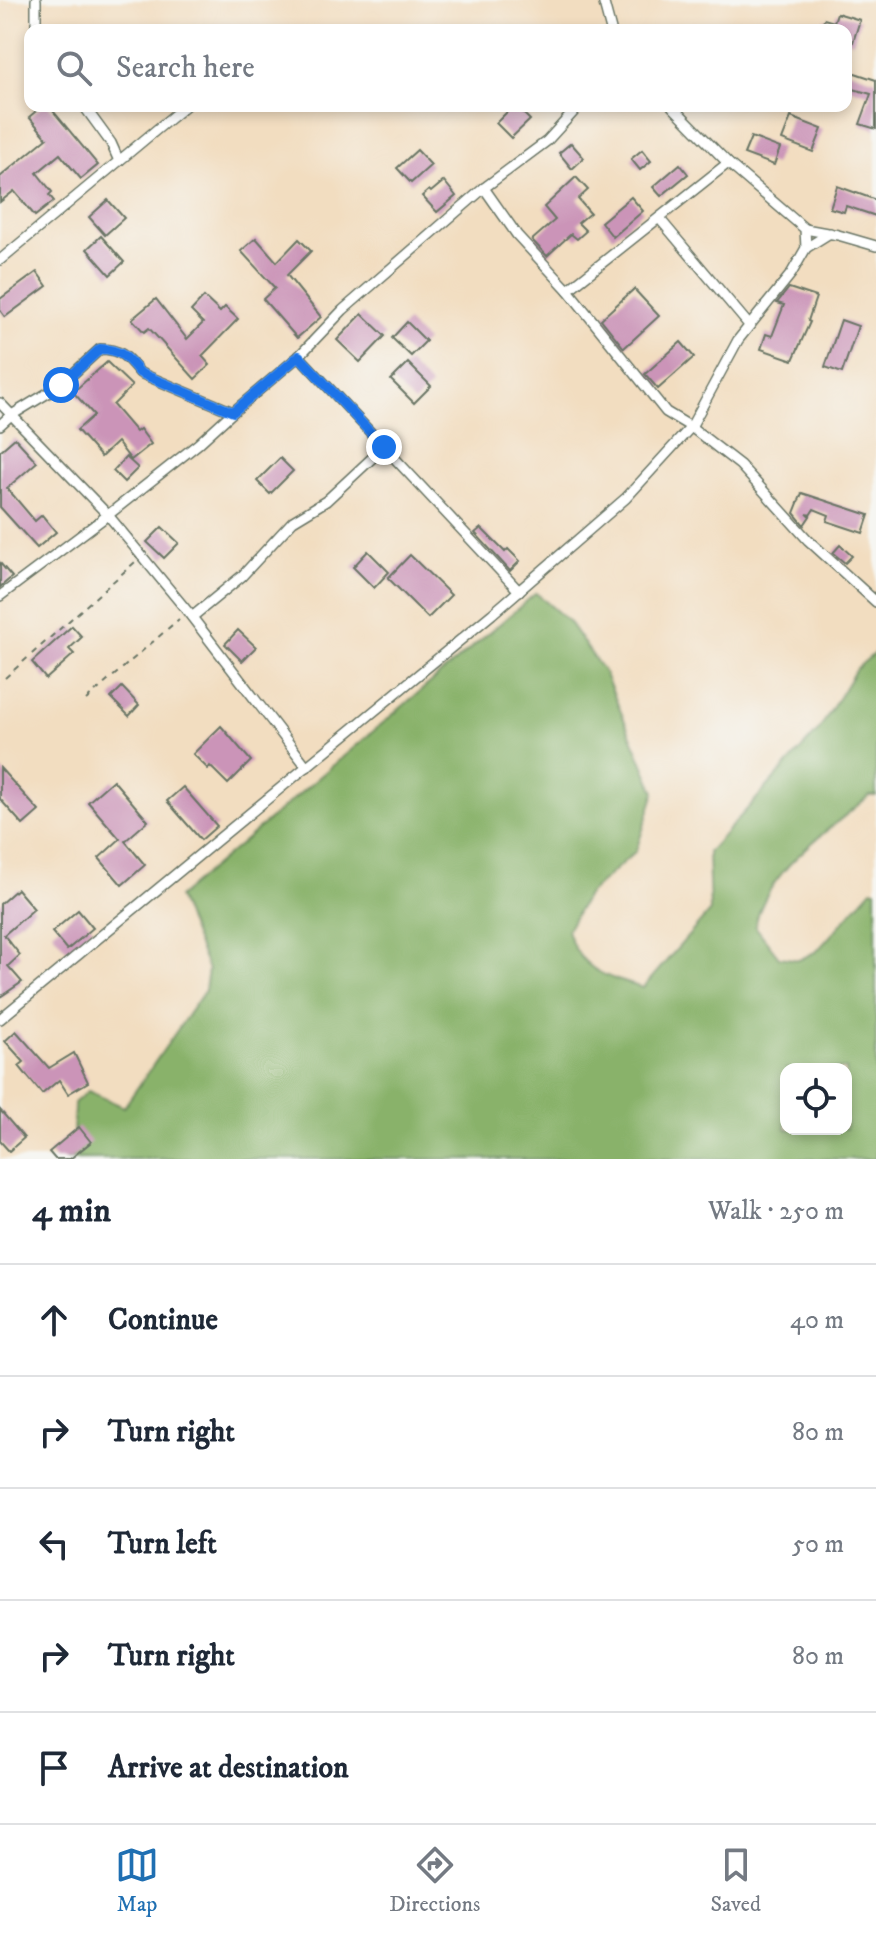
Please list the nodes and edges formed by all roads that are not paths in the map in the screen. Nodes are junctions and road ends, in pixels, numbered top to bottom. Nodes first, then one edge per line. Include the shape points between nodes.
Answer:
1 (36, 0) edge
2 (603, 0) edge
3 (36, 24) edge
4 (609, 24) edge
5 (88, 112) edge
6 (178, 112) edge
7 (574, 112) edge
8 (678, 112) edge
9 (119, 161) junction
10 (728, 163) junction
11 (484, 188) junction
12 (659, 218) junction
13 (805, 229) junction
14 (830, 233) junction
15 (876, 246) edge
16 (806, 248) junction
17 (0, 260) edge
18 (568, 290) junction
19 (749, 325) junction
20 (299, 356) junction
21 (0, 403) edge
22 (233, 412) junction
23 (10, 416) junction
24 (0, 425) edge
25 (691, 427) junction
26 (384, 447) junction
27 (108, 515) junction
28 (519, 591) junction
29 (0, 596) edge
30 (876, 602) edge
31 (190, 614) junction
32 (307, 767) junction
33 (0, 1019) edge

1 - 3 street
2 - 4 street
5 - 9 street
6 - 9 street
7 - 11 street via 547,141
8 - 10 street
9 - 17 street
10 - 12 street
10 - 13 street
11 - 18 street via 517,235
11 - 20 street via 343,310
12 - 18 street
12 - 19 street
13 - 14 street
13 - 16 street
14 - 15 street
14 - 16 street
16 - 19 street
18 - 25 street via 666,412
19 - 25 street
20 - 22 street
20 - 26 street
21 - 23 street
22 - 23 street via 140,373 114,349 100,349 61,385
22 - 27 street
23 - 24 street
23 - 27 street
25 - 28 street via 626,498
25 - 30 street via 740,465 808,540
26 - 28 street
26 - 31 street via 326,501 293,521 242,576
27 - 29 street
27 - 31 street
28 - 32 street
31 - 32 street
32 - 33 street

